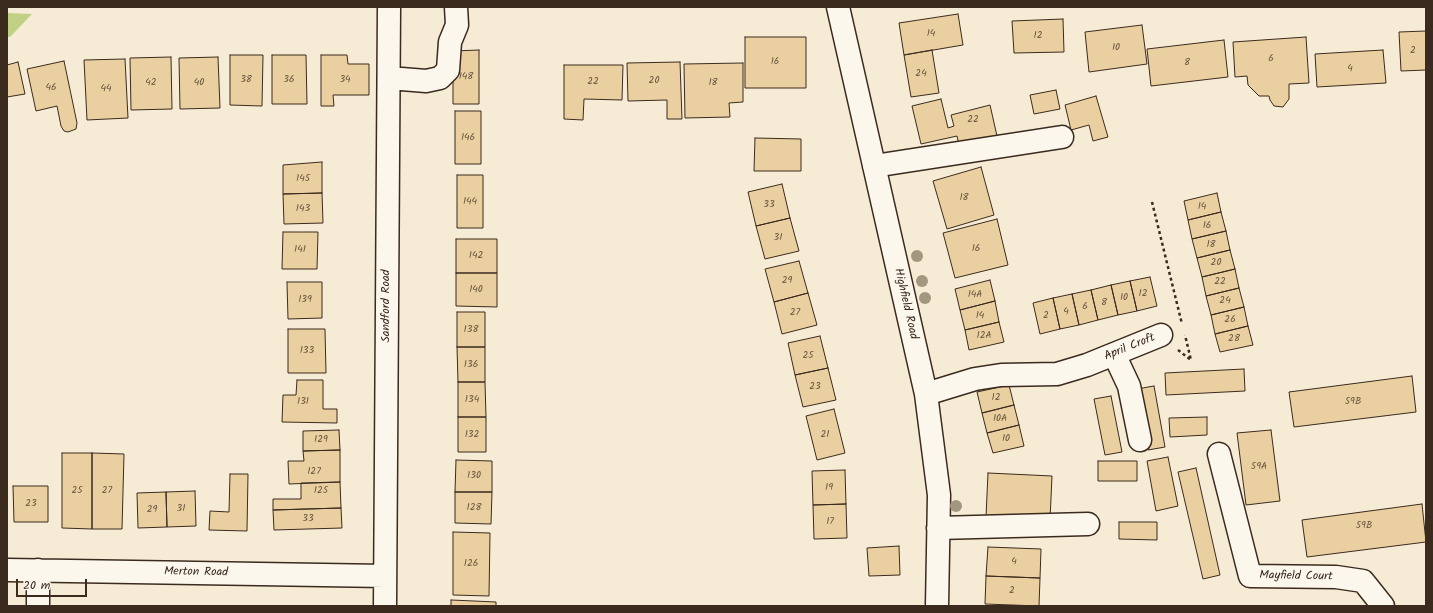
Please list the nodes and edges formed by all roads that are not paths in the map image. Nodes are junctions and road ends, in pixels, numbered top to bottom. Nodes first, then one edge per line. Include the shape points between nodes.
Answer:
1 (389, 7) edge
2 (456, 7) edge
3 (838, 7) edge
4 (388, 78) junction
5 (1062, 137) dead end
6 (874, 166) junction
7 (1161, 336) road end
8 (1114, 354) junction
9 (926, 394) junction
10 (1140, 440) dead end
11 (1219, 454) dead end
12 (1088, 524) dead end
13 (938, 528) junction
14 (7, 570) edge
15 (38, 570) junction
16 (385, 576) junction
17 (38, 606) edge
18 (385, 606) edge
19 (937, 606) edge
20 (1384, 606) edge

1 - 4 street, Sandford Road
2 - 4 street via 457,25 450,42 448,70 440,78 426,81
3 - 6 street, Highfield Road
4 - 16 street, Sandford Road
5 - 6 street
6 - 9 street, Highfield Road
7 - 8 street, April Croft
8 - 9 street, April Croft via 1057,374 1001,375
8 - 10 street via 1129,386
9 - 13 street, Highfield Road via 938,495
11 - 20 street, Mayfield Court via 1250,576 1336,577 1364,581
12 - 13 street
13 - 19 street, Highfield Road
14 - 15 street, Merton Road
15 - 16 street, Merton Road
15 - 17 street
16 - 18 street, Sandford Road

